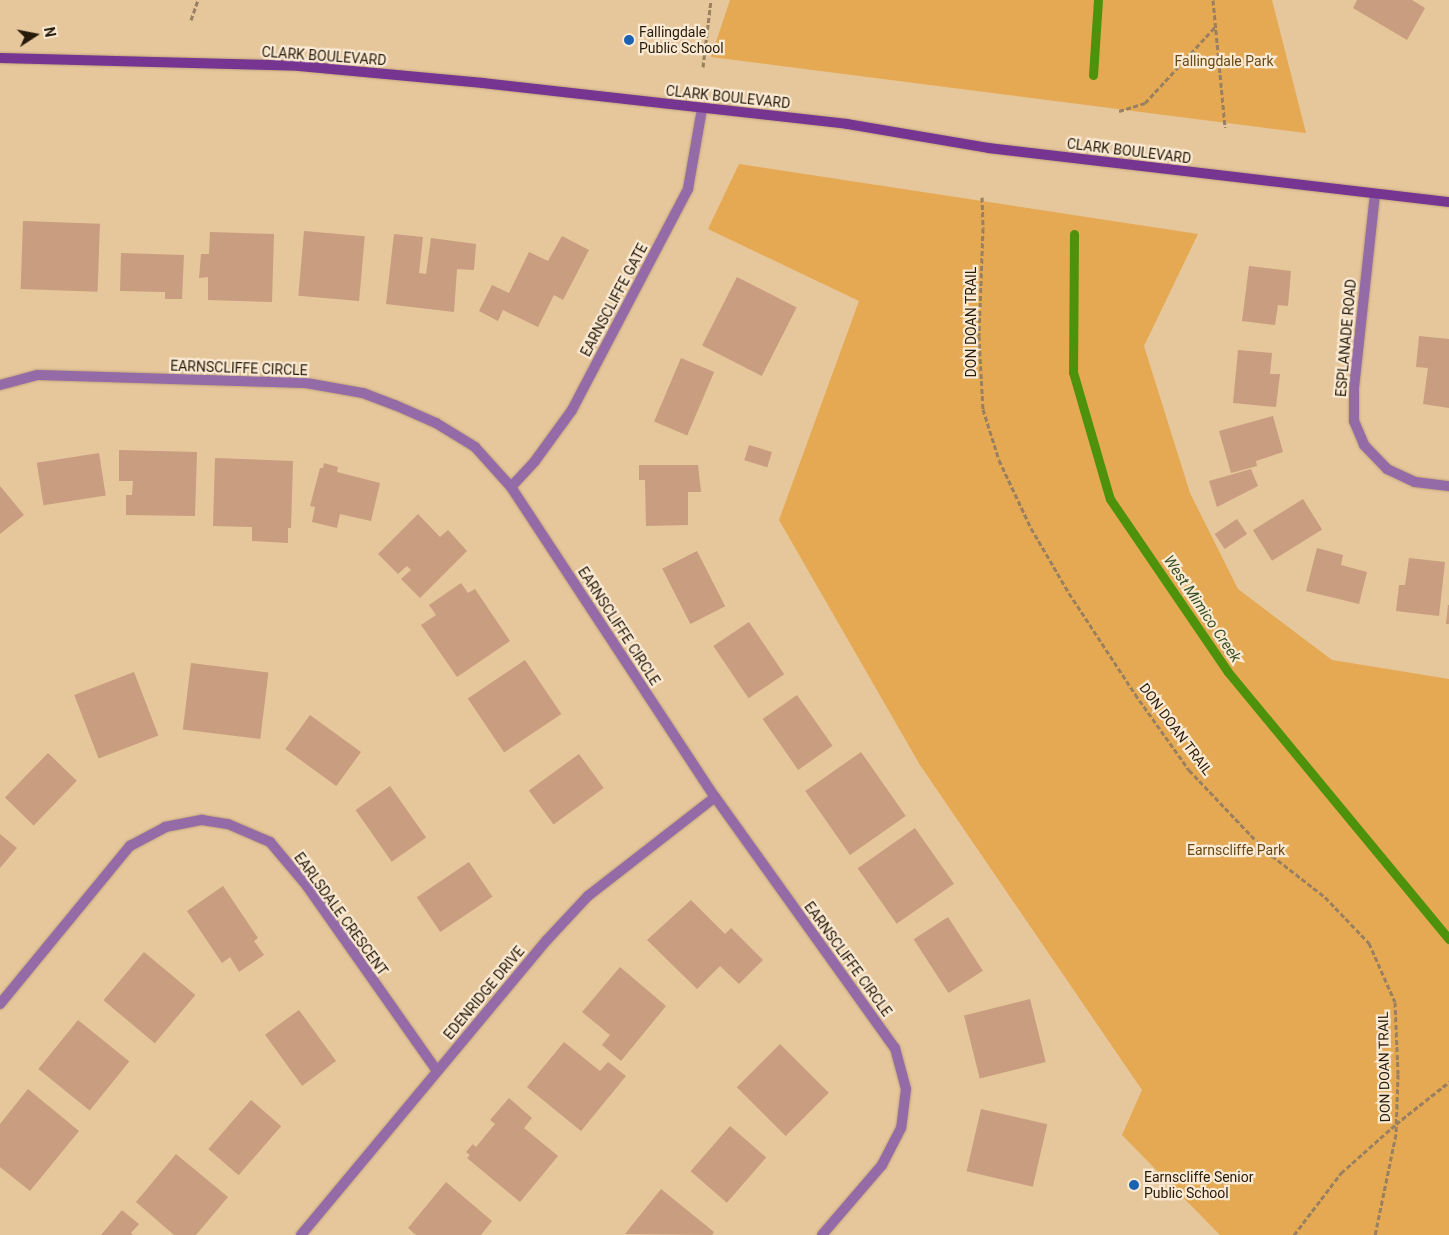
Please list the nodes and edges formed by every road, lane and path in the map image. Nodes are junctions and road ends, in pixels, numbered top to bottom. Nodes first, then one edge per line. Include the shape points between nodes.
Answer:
1 (198, 0) edge
2 (711, 0) edge
3 (1213, 0) edge
4 (191, 20) dead end
5 (1215, 27) junction
6 (0, 58) edge
7 (703, 67) dead end
8 (702, 108) junction
9 (1119, 111) dead end
10 (1225, 127) dead end
11 (1375, 194) junction
12 (982, 197) dead end
13 (1449, 202) edge
14 (0, 385) edge
15 (511, 486) junction
16 (1449, 486) edge
17 (715, 797) junction
18 (0, 1004) edge
19 (437, 1071) junction
20 (1449, 1082) edge
21 (1396, 1124) junction
22 (301, 1235) edge
23 (822, 1235) edge
24 (1294, 1235) edge
25 (1375, 1235) edge

1 - 4 path
2 - 7 path
3 - 5 path
5 - 9 path via 1145,103
5 - 10 path
6 - 8 street, CLARK BOULEVARD via 299,66
8 - 11 street, CLARK BOULEVARD via 847,124 989,148
8 - 15 street, EARNSCLIFFE GATE via 688,189 572,410 535,461
11 - 13 street, CLARK BOULEVARD
11 - 16 street, ESPLANADE ROAD via 1354,386 1354,421 1364,445 1387,469 1415,482
12 - 21 path, DON DOAN TRAIL via 984,228 979,336 983,409 999,460 1031,528 1069,593 1189,770 1266,851 1325,897 1369,943 1394,1002 1398,1074
14 - 15 street, EARNSCLIFFE CIRCLE via 38,375 306,383 363,394 444,428 475,447
15 - 17 street, EARNSCLIFFE CIRCLE
17 - 19 street, EDENRIDGE DRIVE via 588,896
17 - 23 street, EARNSCLIFFE CIRCLE via 895,1048 906,1089 901,1128 882,1165
18 - 19 street, EARLSDALE CRESCENT via 130,846 165,827 202,820 228,824 270,842 307,886
19 - 22 street, EDENRIDGE DRIVE
20 - 21 path
21 - 24 path via 1341,1173
21 - 25 path, DON DOAN TRAIL

